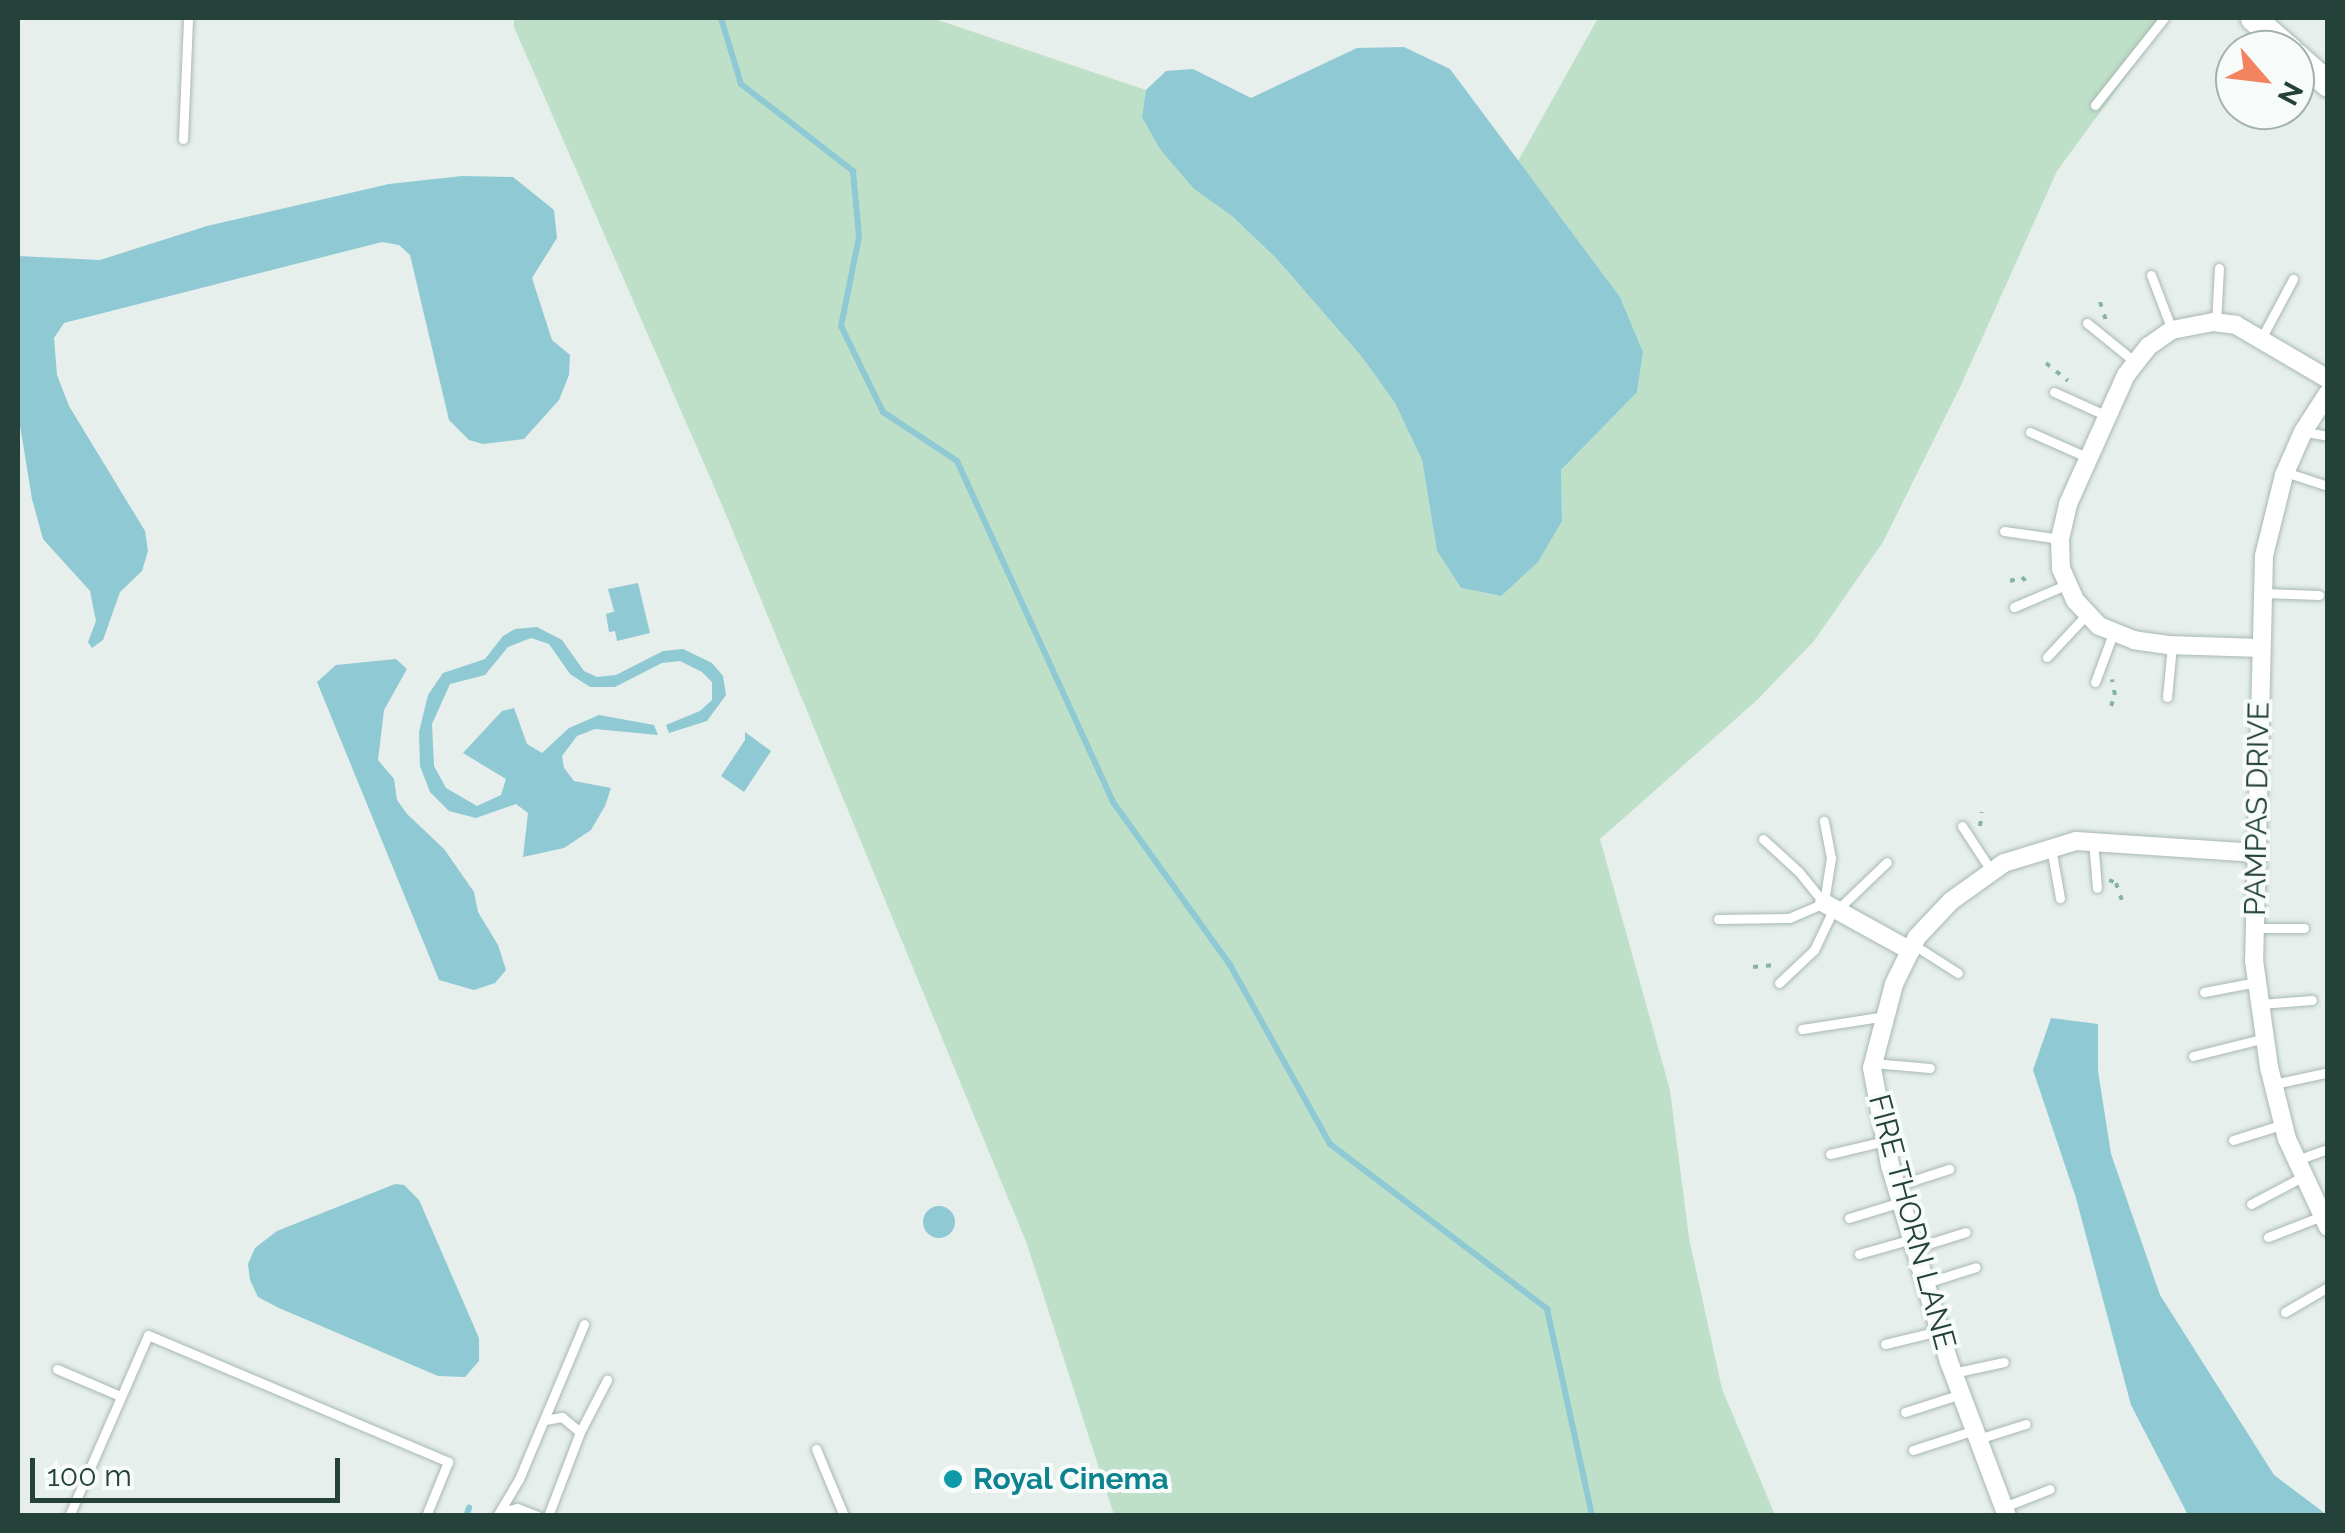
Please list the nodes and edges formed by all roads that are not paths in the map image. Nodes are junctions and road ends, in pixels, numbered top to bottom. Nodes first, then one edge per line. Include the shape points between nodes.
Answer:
1 (188, 18) edge
2 (2164, 18) edge
3 (2095, 105) dead end
4 (183, 139) dead end
5 (2219, 268) dead end
6 (2150, 275) dead end
7 (2293, 280) dead end
8 (2087, 322) dead end
9 (2216, 323) junction
10 (2172, 330) junction
11 (2262, 337) junction
12 (2136, 362) junction
13 (2328, 379) edge
14 (2054, 392) dead end
15 (2328, 394) edge
16 (2108, 416) junction
17 (2030, 432) dead end
18 (2303, 432) junction
19 (2328, 436) edge
20 (2089, 458) junction
21 (2285, 472) junction
22 (2328, 486) edge
23 (2004, 531) dead end
24 (2060, 539) junction
25 (2068, 584) junction
26 (2263, 593) junction
27 (2319, 595) dead end
28 (2014, 607) dead end
29 (2088, 614) junction
30 (2114, 631) junction
31 (2172, 646) junction
32 (2261, 648) junction
33 (2046, 657) dead end
34 (2095, 682) dead end
35 (2166, 697) dead end
36 (1824, 821) dead end
37 (1962, 826) dead end
38 (1762, 839) dead end
39 (2093, 841) junction
40 (2051, 848) junction
41 (2257, 853) junction
42 (1887, 862) dead end
43 (1992, 872) junction
44 (2096, 888) dead end
45 (2060, 898) dead end
46 (1831, 907) junction
47 (1718, 920) dead end
48 (2255, 928) junction
49 (2304, 928) dead end
50 (1912, 948) junction
51 (1958, 973) dead end
52 (2257, 982) junction
53 (1779, 983) dead end
54 (2204, 992) dead end
55 (2312, 1000) dead end
56 (2260, 1004) junction
57 (1886, 1016) junction
58 (1802, 1029) dead end
59 (2266, 1038) junction
60 (2194, 1056) dead end
61 (1873, 1064) junction
62 (1930, 1068) dead end
63 (2325, 1073) dead end
64 (2274, 1084) junction
65 (2284, 1124) junction
66 (1886, 1140) junction
67 (2233, 1140) dead end
68 (2328, 1149) edge
69 (1830, 1154) dead end
70 (2301, 1168) junction
71 (1950, 1169) dead end
72 (1898, 1194) junction
73 (2251, 1204) dead end
74 (1849, 1218) dead end
75 (2325, 1222) edge
76 (1966, 1232) dead end
77 (2268, 1236) dead end
78 (1913, 1244) junction
79 (1859, 1254) dead end
80 (1976, 1267) dead end
81 (1925, 1283) junction
82 (2328, 1286) edge
83 (2286, 1312) dead end
84 (584, 1324) dead end
85 (1939, 1331) junction
86 (1885, 1344) dead end
87 (2004, 1362) dead end
88 (58, 1369) dead end
89 (1953, 1374) junction
90 (608, 1380) dead end
91 (1961, 1394) junction
92 (120, 1396) junction
93 (1905, 1412) dead end
94 (543, 1421) junction
95 (2026, 1424) dead end
96 (580, 1432) junction
97 (1976, 1434) junction
98 (816, 1449) dead end
99 (1913, 1450) dead end
100 (2050, 1488) dead end
101 (2003, 1512) edge
102 (499, 1514) edge
103 (69, 1516) edge
104 (426, 1516) edge
105 (538, 1516) edge
106 (548, 1516) edge
107 (844, 1516) edge

1 - 4 lane
2 - 3 lane
5 - 9 lane
6 - 10 lane
7 - 11 lane
8 - 12 lane
9 - 10 street
9 - 11 street
10 - 12 street
11 - 13 street
12 - 16 street
14 - 16 lane
15 - 18 street, PAMPAS DRIVE
16 - 20 street
17 - 20 lane
18 - 19 lane
18 - 21 street, PAMPAS DRIVE
20 - 24 street
21 - 22 lane
21 - 26 street, PAMPAS DRIVE via 2270,526
23 - 24 lane
24 - 25 street
25 - 28 lane
25 - 29 street
26 - 27 lane
26 - 32 street, PAMPAS DRIVE
29 - 30 street
29 - 33 lane
30 - 31 street
30 - 34 lane
31 - 32 street
31 - 35 lane
32 - 41 street, PAMPAS DRIVE
36 - 46 lane
37 - 43 lane
38 - 46 lane
39 - 40 street, FIRE THORN LANE
39 - 41 street, FIRE THORN LANE
39 - 44 lane
40 - 43 street, FIRE THORN LANE
40 - 45 lane
41 - 48 street, PAMPAS DRIVE
42 - 46 lane
43 - 50 street, FIRE THORN LANE via 1952,902
46 - 47 lane via 1789,918
46 - 50 street
46 - 53 lane via 1814,950
48 - 49 lane
48 - 52 street, PAMPAS DRIVE
50 - 51 lane
50 - 57 street, FIRE THORN LANE
52 - 54 lane
52 - 56 street, PAMPAS DRIVE
55 - 56 lane
56 - 59 street, PAMPAS DRIVE
57 - 58 lane
57 - 61 street, FIRE THORN LANE
59 - 60 lane
59 - 64 street, PAMPAS DRIVE
61 - 62 lane
61 - 66 street, FIRE THORN LANE
63 - 64 lane
64 - 65 street, PAMPAS DRIVE
65 - 67 lane
65 - 70 street, PAMPAS DRIVE
66 - 69 lane
66 - 72 street, FIRE THORN LANE
68 - 70 lane
70 - 73 lane
70 - 75 street, PAMPAS DRIVE
71 - 72 lane
72 - 74 lane
72 - 78 street, FIRE THORN LANE
75 - 77 lane
76 - 78 lane
78 - 79 lane
78 - 81 street, FIRE THORN LANE
80 - 81 lane
81 - 85 street, FIRE THORN LANE
82 - 83 lane
84 - 94 lane
85 - 86 lane
85 - 89 street, FIRE THORN LANE
87 - 89 lane
88 - 92 lane
89 - 91 street, FIRE THORN LANE
90 - 96 lane
91 - 93 lane
91 - 97 street, FIRE THORN LANE
92 - 103 lane
92 - 104 lane via 148,1335 448,1462
94 - 96 lane via 562,1417
94 - 102 lane
95 - 97 lane
96 - 106 lane
97 - 99 lane
97 - 101 street, FIRE THORN LANE
98 - 107 lane
100 - 101 lane
102 - 105 lane via 517,1508

